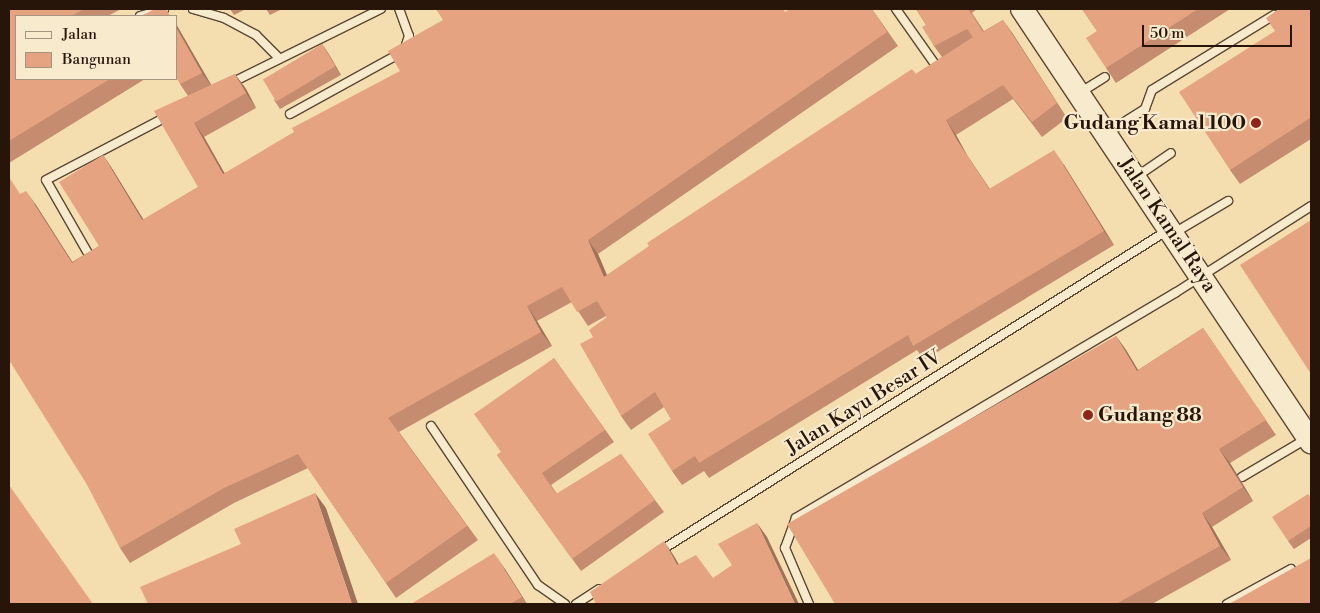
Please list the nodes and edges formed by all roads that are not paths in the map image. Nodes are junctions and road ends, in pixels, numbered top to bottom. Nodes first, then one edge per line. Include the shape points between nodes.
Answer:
1 (164, 9) edge
2 (193, 9) edge
3 (381, 9) edge
4 (399, 9) edge
5 (907, 9) edge
6 (1022, 9) edge
7 (1282, 10) edge
8 (369, 12) edge
9 (898, 12) edge
10 (143, 15) edge
11 (279, 58) junction
12 (949, 66) edge
13 (1105, 77) edge
14 (224, 87) edge
15 (1078, 94) junction
16 (182, 109) edge
17 (290, 114) dead end
18 (1105, 134) junction
19 (1171, 153) dead end
20 (1135, 178) junction
21 (1228, 201) dead end
22 (1311, 206) edge
23 (1171, 231) junction
24 (89, 255) edge
25 (1202, 275) junction
26 (432, 426) dead end
27 (1310, 440) edge
28 (1242, 477) dead end
29 (649, 557) edge
30 (1303, 563) edge
31 (608, 583) edge
32 (565, 604) edge
33 (576, 604) edge
34 (809, 604) edge
35 (1227, 604) edge

1 - 10 lane
2 - 11 lane via 224,18 256,35
3 - 8 lane
4 - 17 lane via 409,36 404,51
5 - 9 lane
6 - 15 main road, Jalan Kamal Raya
7 - 18 lane via 1152,90 1145,109
8 - 11 lane
9 - 12 lane via 931,62 940,70
11 - 14 lane
13 - 15 lane
15 - 18 main road, Jalan Kamal Raya
16 - 24 lane via 46,180
18 - 20 main road, Jalan Kamal Raya
19 - 20 lane
20 - 23 main road, Jalan Kamal Raya
21 - 23 lane, Jalan Kayu Besar IV
22 - 25 lane
23 - 25 main road, Jalan Kamal Raya
23 - 29 lane, Jalan Kayu Besar IV
25 - 27 main road, Jalan Kamal Raya
25 - 34 lane via 796,518 785,548
26 - 32 lane via 538,585
27 - 28 lane
30 - 35 lane
31 - 33 lane

